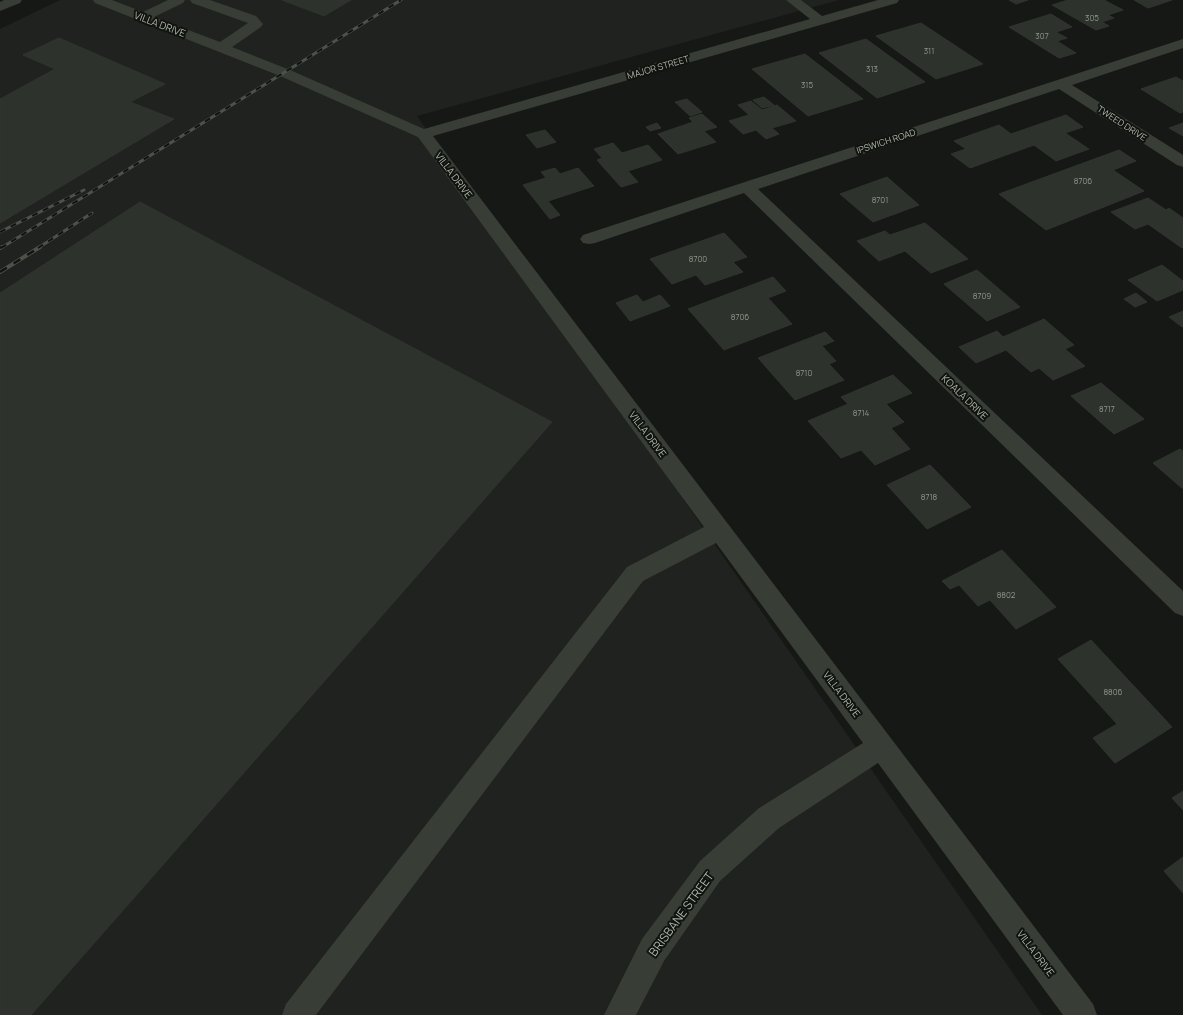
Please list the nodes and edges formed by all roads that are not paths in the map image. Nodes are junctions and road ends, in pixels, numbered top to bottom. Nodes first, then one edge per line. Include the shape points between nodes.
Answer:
1 (15, 0) edge
2 (100, 0) edge
3 (178, 0) edge
4 (197, 0) edge
5 (793, 0) edge
6 (892, 0) edge
7 (0, 7) edge
8 (143, 17) junction
9 (820, 20) junction
10 (1183, 43) edge
11 (221, 48) junction
12 (1061, 84) junction
13 (423, 134) junction
14 (1183, 162) edge
15 (747, 187) junction
16 (589, 239) dead end
17 (719, 530) junction
18 (1183, 606) edge
19 (881, 746) junction
20 (297, 1015) edge
21 (619, 1015) edge
22 (1082, 1015) edge

1 - 7 street
2 - 8 street, VILLA DRIVE
3 - 8 street
4 - 11 street via 251,19 256,24
5 - 9 street
6 - 9 street, MAJOR STREET
8 - 11 street, VILLA DRIVE
9 - 13 street, MAJOR STREET
10 - 12 street, IPSWICH ROAD
11 - 13 street, VILLA DRIVE via 285,73
12 - 14 street, TWEED DRIVE
12 - 15 street, IPSWICH ROAD
13 - 17 street, VILLA DRIVE
15 - 16 street, IPSWICH ROAD
15 - 18 street, KOALA DRIVE
17 - 19 street, VILLA DRIVE
17 - 20 street via 635,574
19 - 21 street, BRISBANE STREET via 769,818 710,871 653,950
19 - 22 street, VILLA DRIVE

